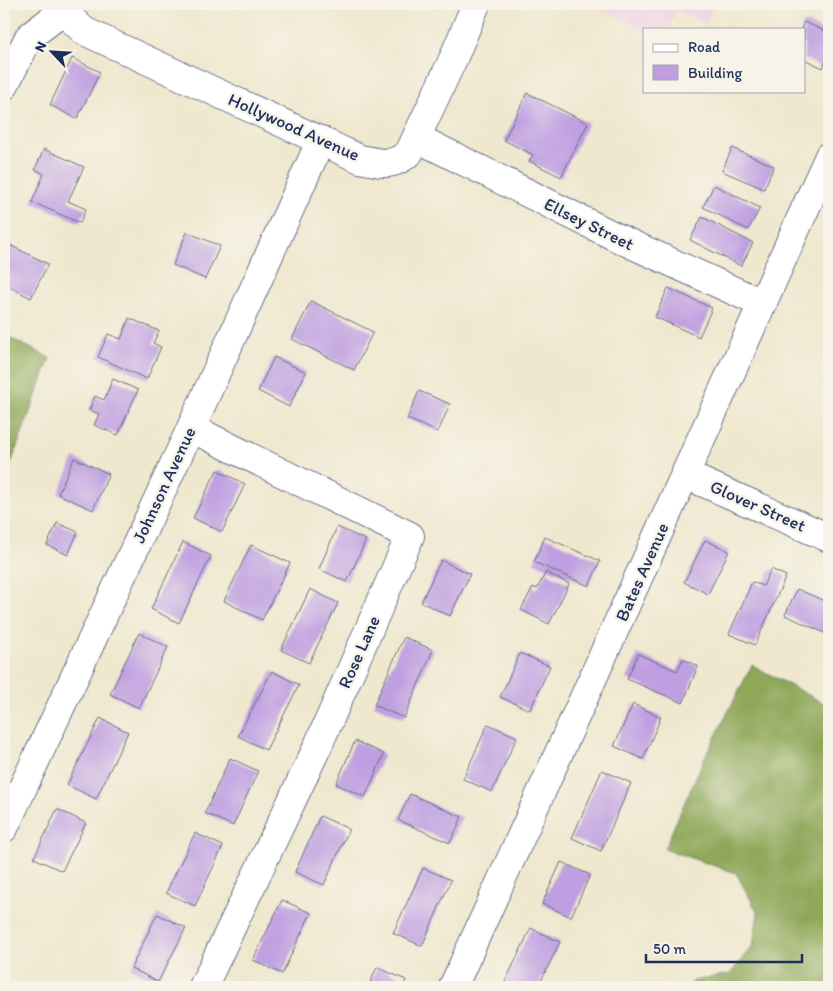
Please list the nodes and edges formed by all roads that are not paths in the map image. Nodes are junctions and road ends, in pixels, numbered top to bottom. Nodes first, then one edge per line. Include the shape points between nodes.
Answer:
1 (476, 4) edge
2 (63, 8) edge
3 (4, 86) edge
4 (417, 138) junction
5 (321, 140) junction
6 (829, 156) edge
7 (763, 304) junction
8 (191, 428) junction
9 (686, 475) junction
10 (829, 538) edge
11 (4, 828) edge
12 (203, 987) edge
13 (453, 987) edge

1 - 4 street, Hollywood Avenue
2 - 3 street, Hollywood Avenue via 29,38
2 - 5 street, Hollywood Avenue via 84,32
4 - 5 street, Hollywood Avenue via 409,153 388,164 360,158
4 - 7 street, Ellsey Street via 620,240
5 - 8 street, Johnson Avenue
6 - 7 street, Bates Avenue
7 - 9 street, Bates Avenue
8 - 11 street, Johnson Avenue
8 - 12 street, Rose Lane via 410,536 316,750
9 - 10 street, Glover Street
9 - 13 street, Bates Avenue

